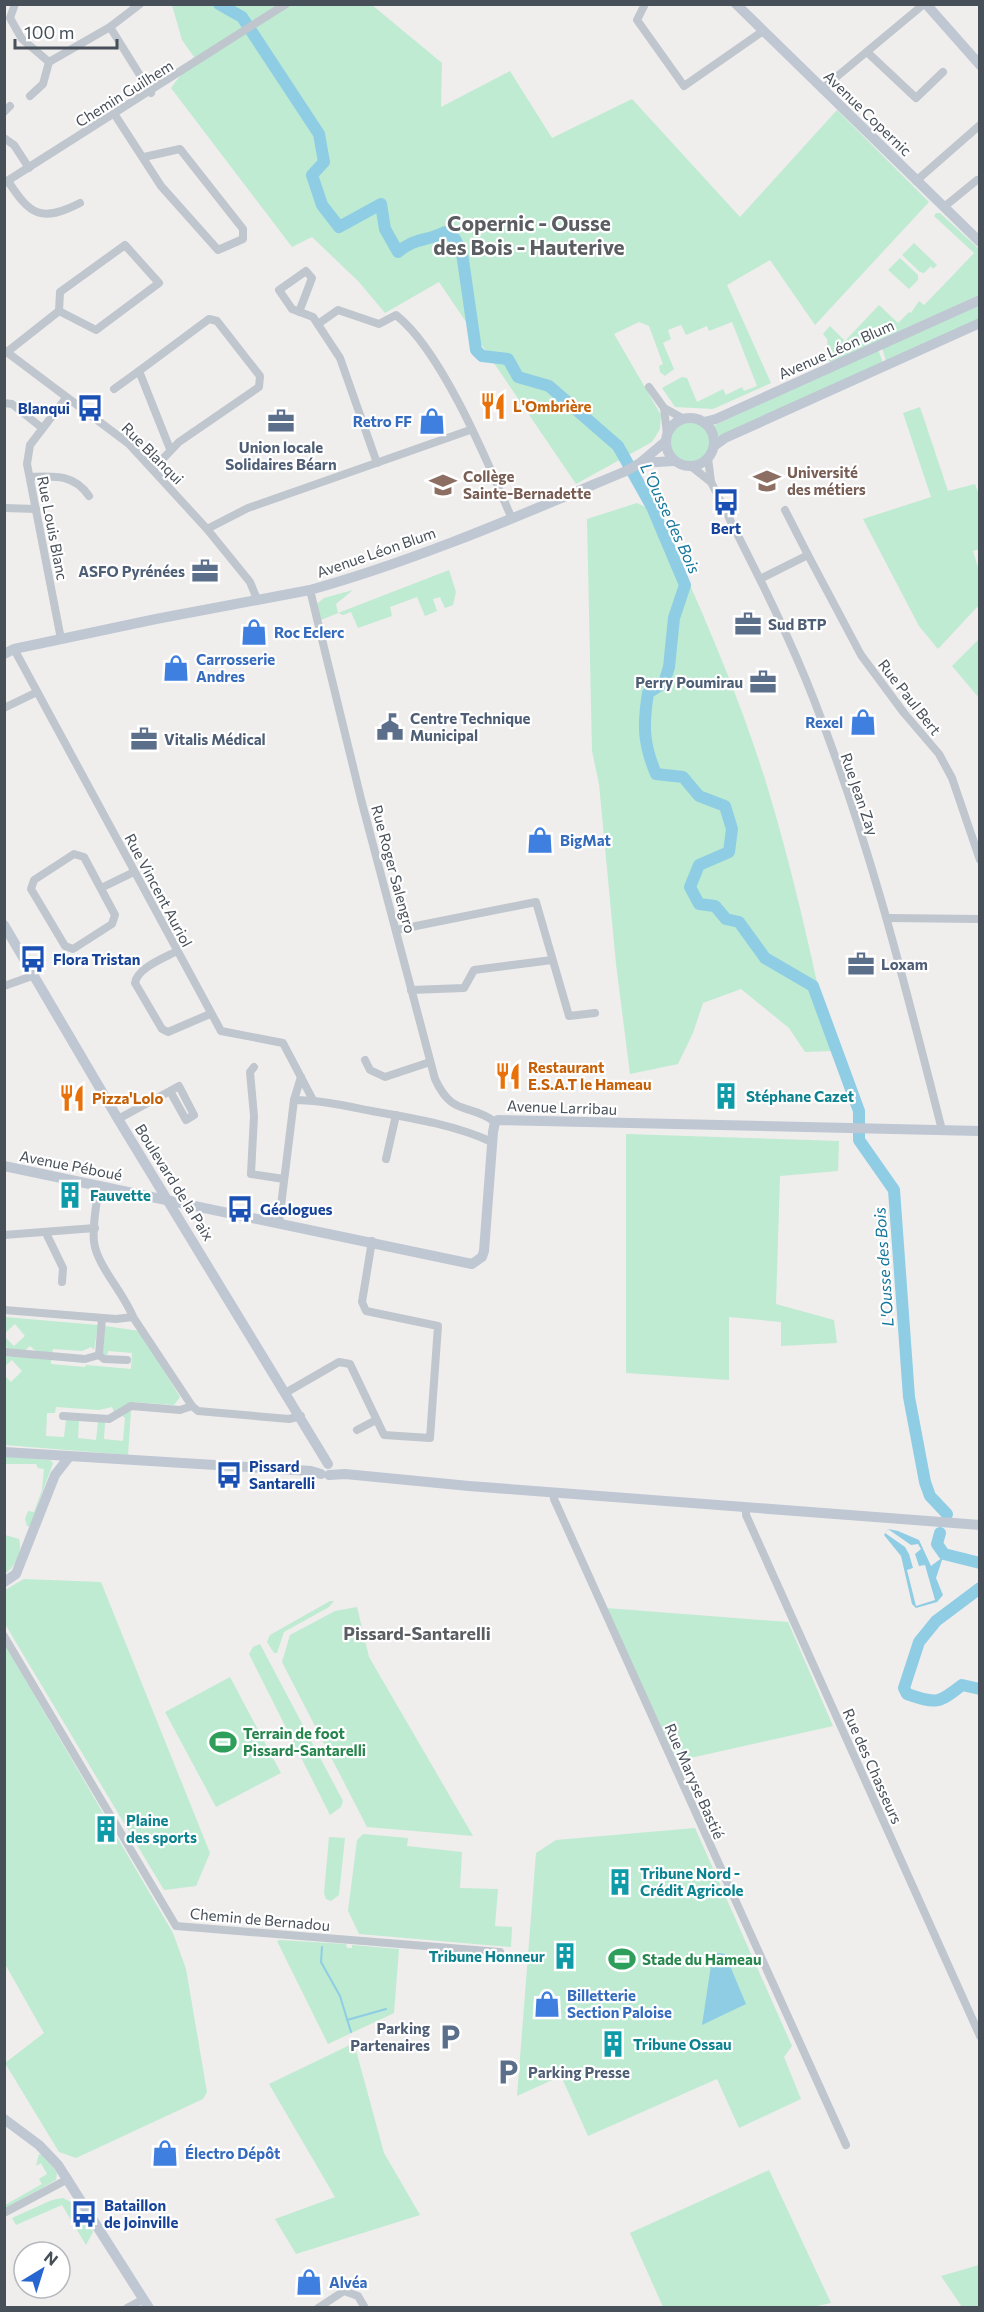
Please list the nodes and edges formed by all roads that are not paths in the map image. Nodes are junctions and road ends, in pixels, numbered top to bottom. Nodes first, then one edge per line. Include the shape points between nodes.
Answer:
1 (15, 4) edge
2 (140, 4) edge
3 (286, 4) edge
4 (645, 4) edge
5 (736, 4) edge
6 (925, 4) edge
7 (110, 27) junction
8 (763, 31) junction
9 (867, 52) junction
10 (49, 62) junction
11 (980, 65) edge
12 (943, 72) dead end
13 (822, 89) junction
14 (151, 93) junction
15 (30, 96) dead end
16 (115, 115) junction
17 (980, 125) edge
18 (4, 138) edge
19 (144, 157) junction
20 (29, 168) junction
21 (977, 180) dead end
22 (916, 181) junction
23 (6, 182) edge
24 (80, 203) dead end
25 (944, 207) junction
26 (980, 242) edge
27 (980, 300) edge
28 (59, 311) junction
29 (299, 312) junction
30 (980, 323) edge
31 (318, 324) junction
32 (6, 351) edge
33 (140, 370) junction
34 (649, 387) dead end
35 (114, 389) dead end
36 (66, 398) junction
37 (4, 403) edge
38 (664, 408) junction
39 (684, 418) junction
40 (704, 422) junction
41 (42, 428) junction
42 (470, 430) junction
43 (666, 437) junction
44 (714, 446) junction
45 (170, 449) junction
46 (708, 458) junction
47 (674, 461) junction
48 (376, 463) junction
49 (692, 466) junction
50 (634, 467) junction
51 (153, 469) junction
52 (30, 477) junction
53 (711, 482) junction
54 (89, 496) dead end
55 (4, 508) edge
56 (36, 509) junction
57 (785, 510) dead end
58 (512, 519) junction
59 (207, 529) junction
60 (808, 555) junction
61 (760, 579) junction
62 (310, 590) junction
63 (257, 599) junction
64 (62, 639) junction
65 (9, 652) edge
66 (37, 692) junction
67 (4, 708) edge
68 (980, 860) edge
69 (134, 872) junction
70 (101, 888) junction
71 (888, 918) junction
72 (980, 919) edge
73 (4, 925) edge
74 (396, 930) junction
75 (177, 951) junction
76 (552, 960) junction
77 (35, 975) junction
78 (4, 986) edge
79 (411, 990) junction
80 (595, 1012) dead end
81 (210, 1014) junction
82 (365, 1060) dead end
83 (430, 1062) junction
84 (255, 1067) dead end
85 (301, 1077) junction
86 (170, 1091) dead end
87 (294, 1100) junction
88 (313, 1100) junction
89 (396, 1115) junction
90 (118, 1119) junction
91 (495, 1122) junction
92 (942, 1130) junction
93 (980, 1131) edge
94 (492, 1142) junction
95 (386, 1159) dead end
96 (4, 1166) edge
97 (284, 1179) junction
98 (99, 1185) junction
99 (168, 1199) junction
100 (279, 1222) junction
101 (95, 1228) junction
102 (46, 1233) junction
103 (4, 1235) edge
104 (372, 1241) junction
105 (62, 1282) dead end
106 (4, 1310) edge
107 (132, 1317) junction
108 (102, 1318) junction
109 (4, 1352) edge
110 (99, 1355) junction
111 (127, 1360) dead end
112 (286, 1392) junction
113 (192, 1406) junction
114 (63, 1416) dead end
115 (301, 1416) junction
116 (376, 1420) junction
117 (357, 1430) dead end
118 (4, 1452) edge
119 (69, 1457) junction
120 (327, 1470) junction
121 (553, 1492) junction
122 (746, 1508) junction
123 (980, 1525) edge
124 (4, 1582) edge
125 (4, 1636) edge
126 (500, 1952) dead end
127 (980, 2036) edge
128 (4, 2119) edge
129 (846, 2145) dead end
130 (68, 2179) junction
131 (4, 2213) edge
132 (147, 2303) edge
133 (127, 2307) edge
134 (318, 2307) edge
135 (365, 2307) edge

1 - 10 street via 10,18 22,39
2 - 7 street
3 - 14 street, Chemin Guilhem
4 - 8 street via 637,20 684,86
5 - 8 street, Avenue Copernic
6 - 9 street
6 - 11 street
7 - 10 street
7 - 14 street
8 - 13 street, Avenue Copernic
9 - 12 street via 916,98
9 - 13 street
10 - 15 street via 43,84
13 - 22 street, Avenue Copernic
14 - 16 street, Chemin Guilhem
16 - 19 street
16 - 20 street, Chemin Guilhem
17 - 22 street
18 - 20 street via 14,144
19 - 19 street via 161,186 218,250 243,239 243,229 180,149
20 - 23 street, Chemin Guilhem
21 - 25 street
22 - 25 street, Avenue Copernic
23 - 24 street via 24,207 41,214 63,212
25 - 26 street, Avenue Copernic
27 - 40 street, Avenue Léon Blum via 717,420
28 - 28 street via 96,330 159,283 125,245 60,292
28 - 32 street
29 - 29 street via 292,309 279,290 306,271 312,278
29 - 31 street via 313,317
30 - 44 street
31 - 42 street via 338,310 379,324 396,315 410,326 446,380
31 - 48 street via 340,358
32 - 36 street, Rue Blanqui
33 - 35 street
33 - 45 street
33 - 45 street via 209,319 217,321 260,376 259,387
34 - 38 street
36 - 41 street, Rue Louis Blanc
36 - 51 street, Rue Blanqui via 129,444
37 - 41 street via 12,404
38 - 39 street
38 - 43 street
39 - 40 street
39 - 43 street
40 - 44 street via 712,432
41 - 52 street, Rue Louis Blanc via 30,445
42 - 48 street
42 - 58 street
43 - 47 street via 666,449
43 - 50 street, Avenue Léon Blum
44 - 46 street
45 - 51 street
46 - 49 street
46 - 53 street, Rue Jean Zay
47 - 49 street
47 - 50 street, Avenue Léon Blum
48 - 59 street via 248,508
49 - 53 street, Rue Jean Zay
50 - 58 street, Avenue Léon Blum
51 - 59 street, Rue Blanqui
52 - 54 street via 60,475 81,484
52 - 56 street, Rue Louis Blanc
53 - 61 street, Rue Jean Zay
55 - 56 street
56 - 64 street, Rue Louis Blanc
57 - 60 street, Rue Paul Bert
58 - 62 street, Avenue Léon Blum via 348,580
59 - 63 street, Rue Blanqui via 250,582
60 - 61 street
60 - 68 street, Rue Paul Bert via 861,655 939,754 952,778
61 - 71 street, Rue Jean Zay via 814,701
62 - 63 street, Avenue Léon Blum
62 - 74 street, Rue Roger Salengro
63 - 64 street, Avenue Léon Blum
64 - 65 street, Avenue Léon Blum
65 - 66 street, Rue Vincent Auriol
66 - 67 street
66 - 69 street, Rue Vincent Auriol
69 - 70 street
69 - 75 street, Rue Vincent Auriol
70 - 70 street via 84,857 74,854 34,880 31,889 64,946 73,949 112,924 115,915
71 - 72 street
71 - 92 street, Rue Jean Zay
73 - 77 street, Boulevard de la Paix
74 - 76 street via 536,902
74 - 79 street, Rue Roger Salengro
75 - 81 street, Rue Vincent Auriol
75 - 81 street via 141,972 135,983 162,1029 168,1032
76 - 79 street via 474,970 464,988
76 - 80 street via 569,1016
77 - 78 street
77 - 90 street, Boulevard de la Paix
79 - 83 street, Rue Roger Salengro
81 - 85 street, Rue Vincent Auriol via 221,1032 283,1043
82 - 83 street via 370,1070 386,1077
83 - 91 street, Rue Roger Salengro via 441,1092 451,1104
84 - 97 street via 250,1072 254,1116 251,1174
85 - 87 street
85 - 88 street, Rue Vincent Auriol
86 - 90 street
87 - 88 street
87 - 97 street
88 - 89 street
89 - 94 street via 478,1133
89 - 95 street
90 - 99 street, Boulevard de la Paix
91 - 92 street, Avenue Larribau
91 - 94 street, Avenue Larribau
92 - 93 street, Avenue Larribau
94 - 104 street, Avenue Larribau via 484,1251 478,1261 472,1264
96 - 98 street, Avenue Péboué
97 - 100 street
98 - 99 street, Avenue Péboué
98 - 101 street
99 - 100 street, Avenue Larribau
99 - 112 street, Boulevard de la Paix
100 - 104 street, Avenue Larribau
101 - 102 street
101 - 107 street via 98,1255
102 - 103 street
102 - 105 street via 63,1268
104 - 116 street via 362,1302 366,1311 438,1326 430,1438 384,1436
106 - 108 street
107 - 108 street
107 - 113 street
108 - 110 street
109 - 110 street via 85,1359
110 - 111 street via 104,1359
112 - 115 street, Boulevard de la Paix
112 - 116 street via 339,1362 350,1364
113 - 114 street via 180,1410 131,1406 109,1419
113 - 115 street via 198,1411 289,1419
115 - 120 street, Boulevard de la Paix via 322,1452
116 - 117 street
118 - 119 street
119 - 120 street
119 - 124 street via 55,1475 16,1574
120 - 121 street
121 - 122 street
121 - 129 street, Rue Maryse Bastié
122 - 123 street
122 - 127 street, Rue des Chasseurs
125 - 126 street, Chemin de Bernadou via 176,1926
128 - 130 street via 39,2145
130 - 131 street
130 - 132 street
132 - 133 street
134 - 135 street via 344,2291 358,2296

